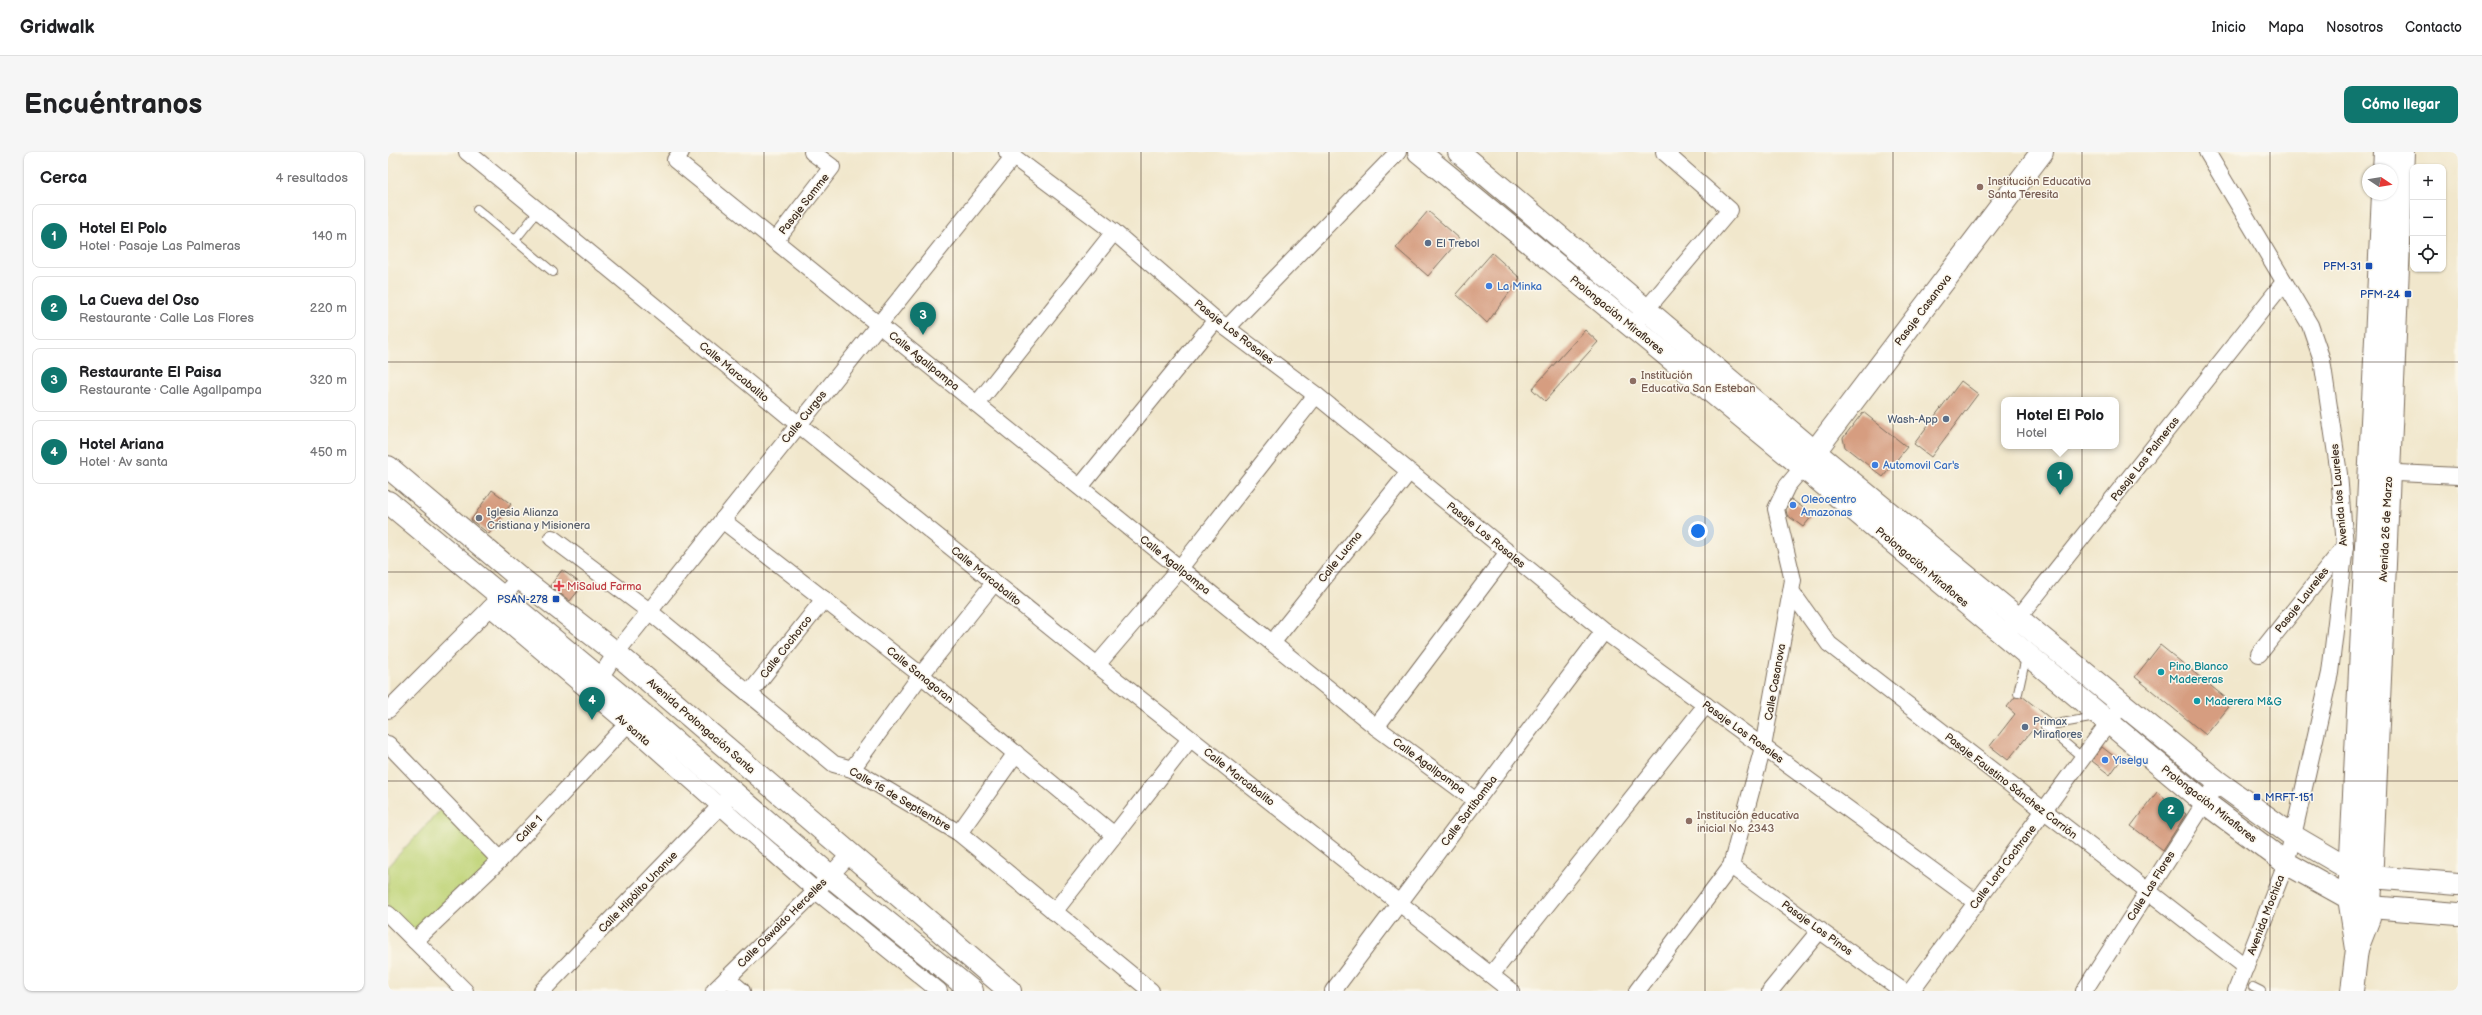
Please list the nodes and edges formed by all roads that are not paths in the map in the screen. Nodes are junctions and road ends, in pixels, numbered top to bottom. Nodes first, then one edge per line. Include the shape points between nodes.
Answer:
1 (466, 152) edge
2 (681, 152) edge
3 (812, 152) edge
4 (1398, 152) edge
5 (1419, 152) edge
6 (1459, 152) edge
7 (1664, 152) edge
8 (2042, 152) edge
9 (2207, 152) edge
10 (2385, 152) edge
11 (2403, 152) edge
12 (1010, 155) edge
13 (2384, 164) edge
14 (2383, 200) edge
15 (477, 209) dead end
16 (538, 210) junction
17 (1114, 232) junction
18 (515, 240) junction
19 (775, 240) junction
20 (553, 272) dead end
21 (2284, 282) junction
22 (1647, 309) junction
23 (878, 324) junction
24 (1222, 324) junction
25 (1632, 327) junction
26 (1316, 395) junction
27 (977, 404) junction
28 (798, 424) junction
29 (1809, 460) junction
30 (388, 467) edge
31 (1409, 472) junction
32 (2379, 472) junction
33 (2458, 476) edge
34 (1080, 487) junction
35 (388, 502) edge
36 (722, 520) junction
37 (552, 538) dead end
38 (2345, 546) junction
39 (1508, 552) junction
40 (1180, 568) junction
41 (520, 578) junction
42 (994, 582) junction
43 (1791, 591) junction
44 (824, 599) junction
45 (495, 602) junction
46 (649, 611) junction
47 (2019, 619) junction
48 (1604, 631) junction
49 (2005, 636) junction
50 (1272, 643) junction
51 (616, 653) junction
52 (2027, 654) junction
53 (2258, 654) dead end
54 (1097, 665) junction
55 (921, 675) junction
56 (599, 679) junction
57 (2018, 693) dead end
58 (749, 694) junction
59 (2122, 704) junction
60 (1706, 705) junction
61 (388, 710) edge
62 (633, 718) junction
63 (2105, 719) junction
64 (1376, 727) junction
65 (1190, 738) junction
66 (388, 744) edge
67 (1763, 747) junction
68 (1016, 753) junction
69 (2083, 758) junction
70 (852, 768) junction
71 (2218, 782) junction
72 (727, 799) junction
73 (1476, 801) junction
74 (2204, 802) junction
75 (2044, 812) junction
76 (959, 833) junction
77 (1114, 835) junction
78 (2293, 836) junction
79 (850, 854) junction
80 (500, 860) junction
81 (2286, 863) junction
82 (1731, 866) junction
83 (2361, 874) junction
84 (822, 883) junction
85 (2458, 884) edge
86 (2147, 892) junction
87 (2349, 898) junction
88 (1400, 903) junction
89 (1977, 903) junction
90 (2370, 906) junction
91 (1054, 912) junction
92 (388, 914) edge
93 (2458, 914) edge
94 (1820, 930) junction
95 (415, 941) junction
96 (2357, 949) junction
97 (2246, 967) junction
98 (1491, 975) junction
99 (727, 978) junction
100 (465, 991) edge
101 (542, 991) edge
102 (714, 991) edge
103 (742, 991) edge
104 (939, 991) edge
105 (972, 991) edge
106 (1010, 991) edge
107 (1151, 991) edge
108 (1334, 991) edge
109 (1511, 991) edge
110 (1637, 991) edge
111 (1770, 991) edge
112 (1903, 991) edge
113 (1911, 991) edge
114 (2084, 991) edge
115 (2236, 991) edge
116 (2352, 991) edge

1 - 16 street, Calle Marcabalito
2 - 19 street, Calle Agallpampa via 675,160
3 - 19 street, Pasaje Samme via 832,167
4 - 24 street
5 - 25 main road, Prolongación Miraflores
6 - 22 main road, Prolongación Miraflores
7 - 22 street via 1730,210
8 - 29 main road, Pasaje Casanova
9 - 21 street, Avenida los Laureles
10 - 13 main road
11 - 32 main road, Avenida 26 de Marzo
12 - 17 street, Pasaje Los Rosales
12 - 23 street, Calle Curgos
14 - 32 main road, Avenida 26 de Marzo
15 - 18 lane
16 - 18 lane
16 - 28 street, Calle Marcabalito
17 - 24 street, Pasaje Los Rosales
17 - 27 street
18 - 20 lane
19 - 23 street, Calle Agallpampa
21 - 38 street, Avenida los Laureles via 2310,325 2322,360 2339,474
21 - 47 street, Pasaje Las Palmeras
22 - 25 street
22 - 29 main road, Prolongación Miraflores
23 - 27 street, Calle Agallpampa
23 - 28 street, Calle Curgos
24 - 26 street, Pasaje Los Rosales
24 - 34 street
25 - 29 main road, Prolongación Miraflores
26 - 31 street, Pasaje Los Rosales
26 - 40 street
27 - 34 street, Calle Agallpampa
28 - 36 street, Calle Curgos
28 - 42 street, Calle Marcabalito
29 - 43 street, Calle Casanova via 1787,486 1776,509 1793,580
29 - 47 main road, Prolongación Miraflores
29 - 49 main road, Prolongación Miraflores
30 - 41 main road, Avenida Prolongación Santa
31 - 39 street, Pasaje Los Rosales
31 - 50 street, Calle Lucma
32 - 33 street
32 - 83 main road, Avenida 26 de Marzo
34 - 40 street, Calle Agallpampa
35 - 45 main road
36 - 44 street, Calle Sanagoran
36 - 46 street, Calle Curgos
37 - 46 street, Calle 16 de Septiembre
38 - 53 street, Pasaje Laureles
38 - 78 street, Avenida los Laureles via 2330,673
39 - 48 street, Pasaje Los Rosales
39 - 64 street
40 - 50 street, Calle Agallpampa
40 - 54 street
41 - 45 street
41 - 51 main road, Avenida Prolongación Santa
42 - 54 street, Calle Marcabalito
42 - 55 street
43 - 67 street, Calle Casanova
43 - 75 street, Pasaje Faustino Sánchez Carrión via 1829,644
44 - 55 street, Calle Sanagoran
44 - 58 street, Calle Cochorco
45 - 56 main road
45 - 61 street
45 - 62 street, Av santa
46 - 51 street, Calle Curgos
46 - 58 street, Calle 16 de Septiembre
47 - 49 street, Pasaje Las Palmeras
47 - 59 main road, Prolongación Miraflores
48 - 60 street, Pasaje Los Rosales
48 - 73 street, Calle Sartibamba
49 - 52 main road, Prolongación Miraflores
50 - 64 street, Calle Agallpampa
51 - 56 street, Calle Curgos
51 - 79 main road, Avenida Prolongación Santa
52 - 57 lane
52 - 63 main road, Prolongación Miraflores
54 - 65 street, Calle Marcabalito
55 - 68 street, Calle Sanagoran
55 - 70 street
56 - 62 main road
58 - 70 street, Calle 16 de Septiembre via 834,764
59 - 63 street, Calle Lord Cochrane
59 - 71 main road, Prolongación Miraflores
60 - 67 street, Pasaje Los Rosales
60 - 98 street
62 - 72 main road
62 - 80 street, Calle 1
63 - 69 street, Calle Lord Cochrane
63 - 69 lane via 2046,726
63 - 74 main road, Prolongación Miraflores
64 - 73 street, Calle Agallpampa
65 - 77 street
65 - 88 street, Calle Marcabalito
66 - 80 street
67 - 82 street, Calle Casanova
67 - 89 street, Pasaje Los Rosales
68 - 76 street
68 - 77 street, Calle Sanagoran
69 - 75 street, Calle Lord Cochrane
70 - 76 street, Calle 16 de Septiembre
71 - 74 street, Calle Las Flores
71 - 78 main road, Prolongación Miraflores
72 - 84 main road
72 - 101 street, Calle Hipólito Unanue
73 - 88 street, Calle Sartibamba
74 - 81 main road, Prolongación Miraflores
74 - 86 street, Calle Las Flores
75 - 86 street, Pasaje Faustino Sánchez Carrión
75 - 89 street, Calle Lord Cochrane
76 - 91 street, Calle 16 de Septiembre
77 - 91 street
78 - 81 street, Avenida los Laureles
78 - 83 main road, Prolongación Miraflores
79 - 84 street, Calle Oswaldo Hercelles
79 - 106 main road, Avenida Prolongación Santa
80 - 95 street, Calle 1
81 - 87 main road, Prolongación Miraflores
81 - 97 street, Avenida Mochica
82 - 94 street, Pasaje Los Pinos
82 - 110 street, Calle Casanova
83 - 85 main road, Prolongación Miraflores
83 - 87 main road, Avenida 26 de Marzo
83 - 90 main road, Avenida 26 de Marzo
84 - 99 street, Calle Oswaldo Hercelles
84 - 104 street
84 - 105 main road
86 - 97 street, Pasaje Faustino Sánchez Carrión
86 - 114 street, Calle Las Flores
87 - 90 main road, Prolongación Miraflores
87 - 96 main road, Avenida 26 de Marzo
88 - 98 street, Calle Marcabalito
88 - 108 street, Calle Sartibamba
89 - 113 street, Calle Lord Cochrane
90 - 93 main road, Prolongación Miraflores
90 - 96 main road, Avenida 26 de Marzo via 2369,918
91 - 107 street, Calle 16 de Septiembre
92 - 95 street
94 - 111 street
94 - 112 street, Pasaje Los Pinos
95 - 100 street
96 - 116 main road
97 - 115 street, Avenida Mochica
98 - 109 street, Calle Marcabalito
99 - 102 street, Calle Oswaldo Hercelles
99 - 103 street

